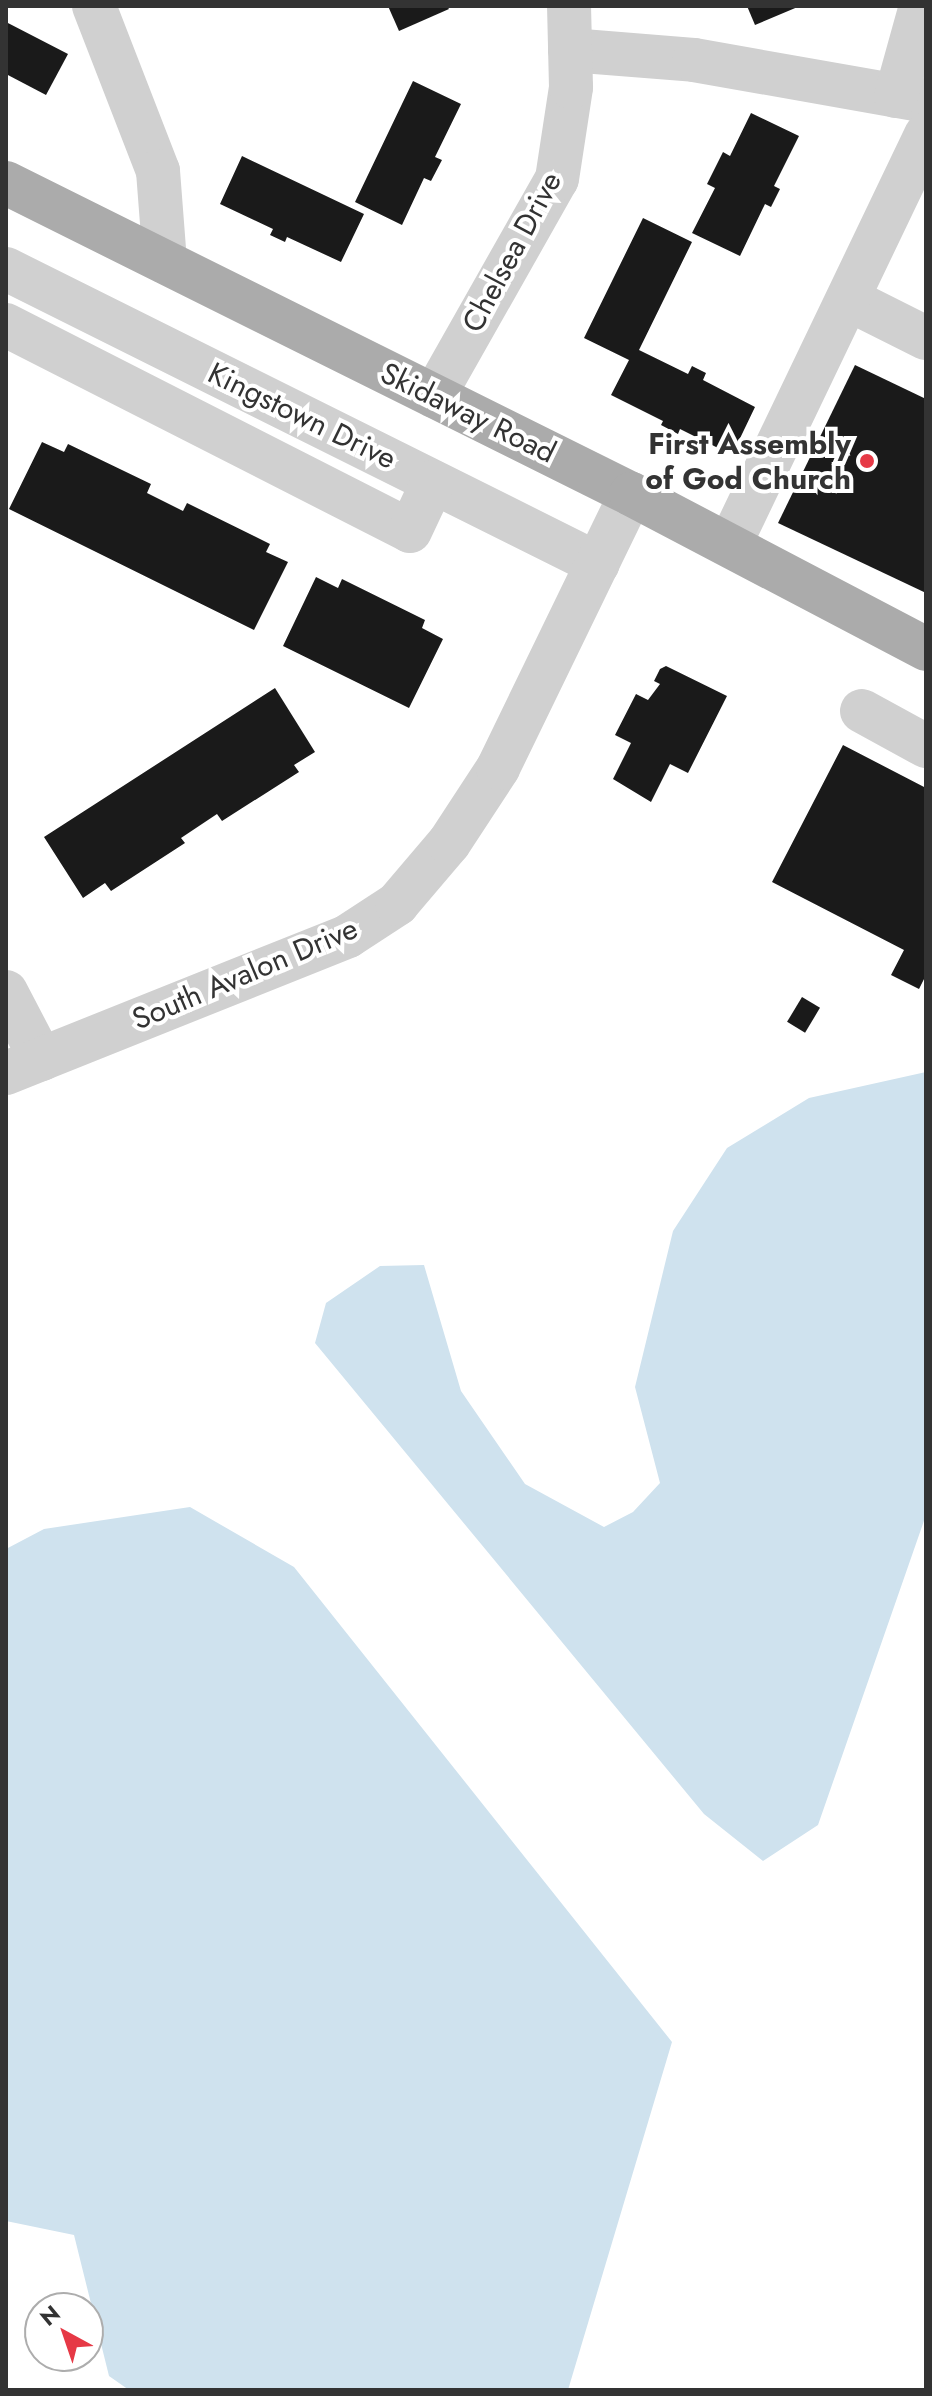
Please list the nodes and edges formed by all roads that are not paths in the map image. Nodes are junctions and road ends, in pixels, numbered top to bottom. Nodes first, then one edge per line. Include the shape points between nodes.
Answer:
1 (94, 6) edge
2 (569, 6) edge
3 (921, 6) edge
4 (570, 50) junction
5 (911, 98) edge
6 (926, 134) edge
7 (6, 183) edge
8 (165, 262) junction
9 (6, 269) edge
10 (848, 299) junction
11 (6, 325) edge
12 (925, 333) edge
13 (234, 383) junction
14 (434, 396) junction
15 (210, 429) junction
16 (433, 482) junction
17 (631, 494) junction
18 (730, 544) junction
19 (598, 564) junction
20 (926, 649) edge
21 (862, 711) dead end
22 (926, 746) edge
23 (6, 992) edge
24 (24, 1066) edge

1 - 8 street via 158,171
2 - 4 street, Chelsea Drive
3 - 5 street
4 - 5 street via 694,60
4 - 14 street, Chelsea Drive via 571,87 557,179
6 - 10 street
7 - 8 main road, Skidaway Road
8 - 14 main road, Skidaway Road
9 - 13 street, Kingstown Drive
10 - 12 street
10 - 18 street
11 - 15 street
13 - 15 street
13 - 16 street, Kingstown Drive
14 - 17 main road, Skidaway Road
15 - 16 street via 410,531
16 - 19 street, Kingstown Drive
17 - 18 main road, Skidaway Road
17 - 19 street, South Avalon Drive
18 - 20 main road, Skidaway Road
19 - 24 street, South Avalon Drive via 498,768 449,843 397,904 348,936
21 - 22 street
23 - 24 street

